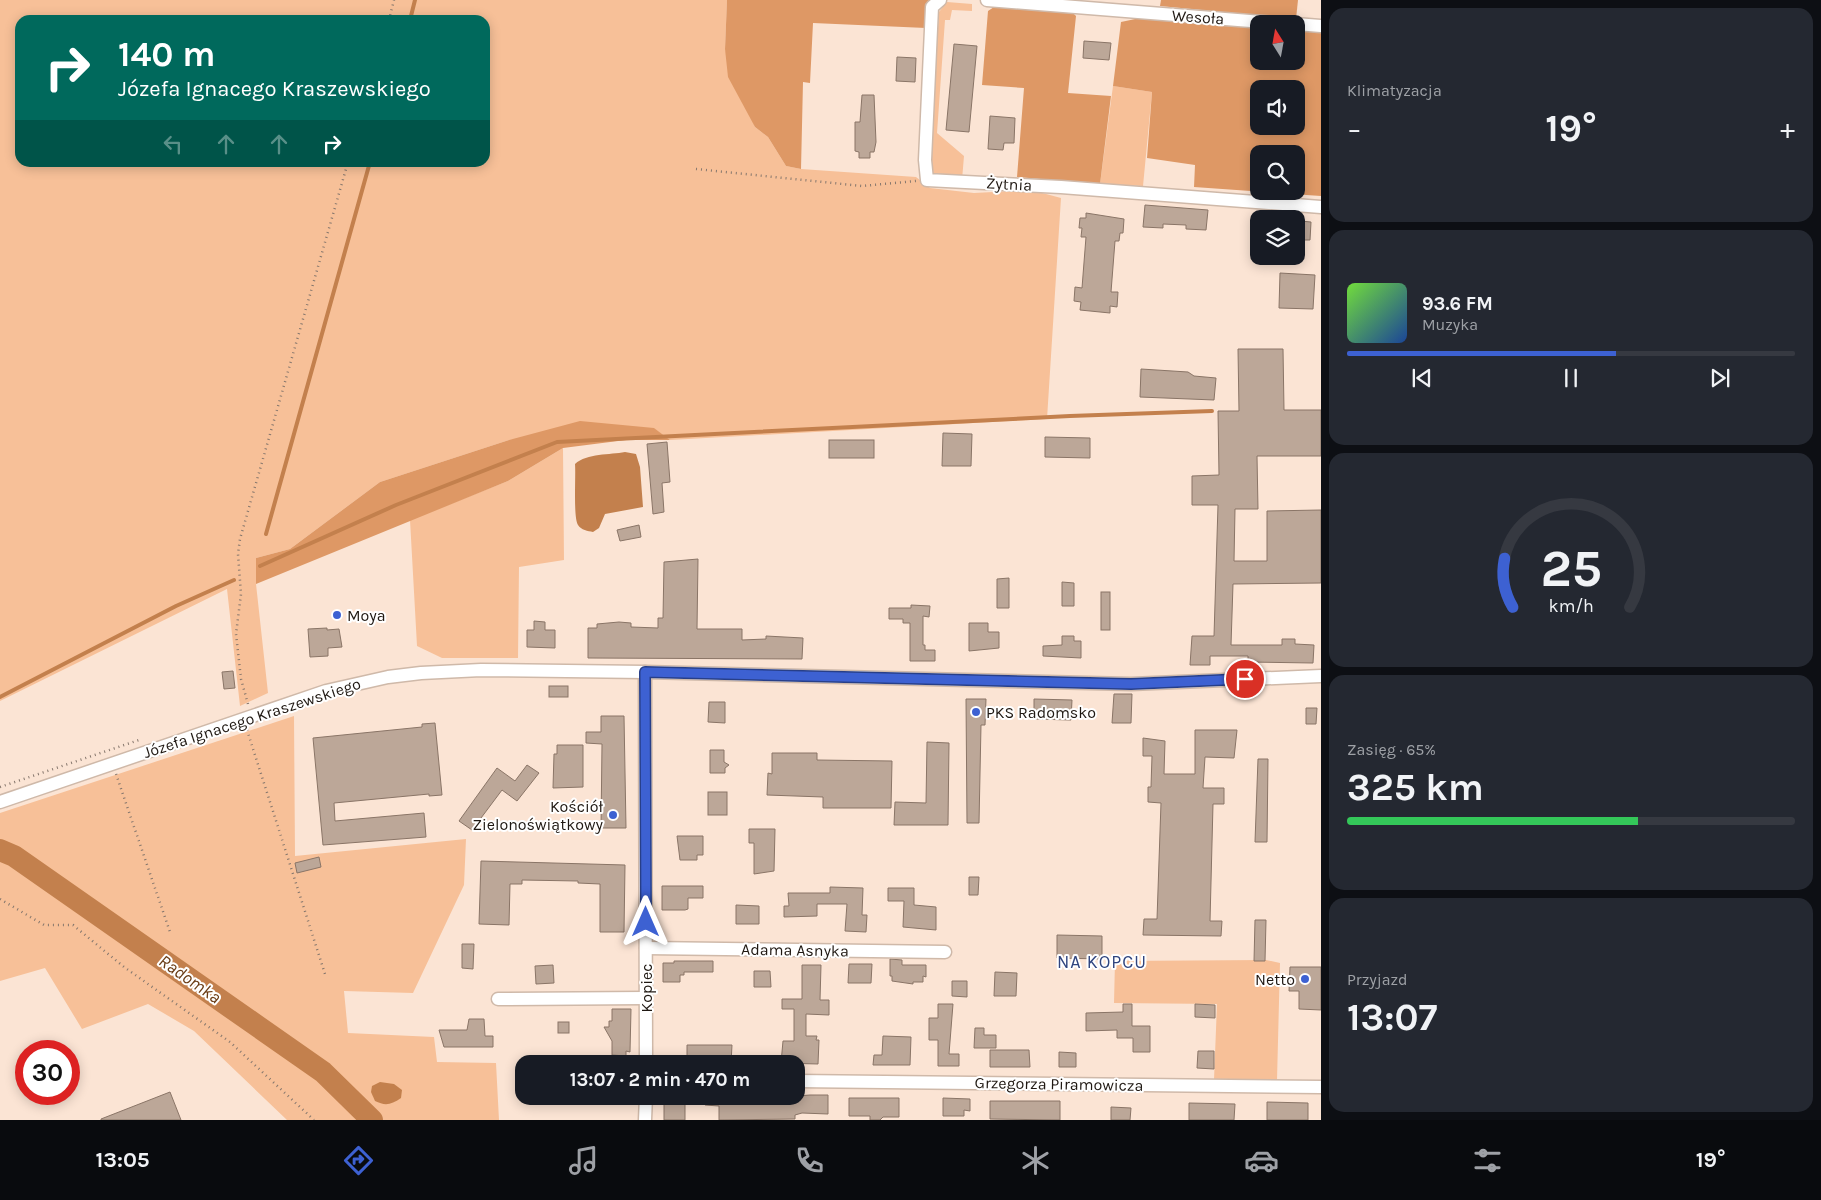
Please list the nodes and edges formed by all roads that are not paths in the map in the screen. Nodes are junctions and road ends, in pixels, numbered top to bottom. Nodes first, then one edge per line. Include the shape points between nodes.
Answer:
1 (940, 0) edge
2 (987, 0) edge
3 (1250, 21) edge
4 (1305, 25) edge
5 (1321, 26) edge
6 (1321, 207) edge
7 (645, 672) junction
8 (1321, 676) edge
9 (0, 802) edge
10 (646, 948) junction
11 (945, 952) dead end
12 (498, 998) dead end
13 (645, 998) junction
14 (646, 1055) edge
15 (805, 1081) edge
16 (1321, 1087) edge
17 (646, 1105) edge
18 (646, 1120) edge

1 - 6 street, Żytnia via 932,7 925,160 927,180
2 - 3 street, Wesoła
4 - 5 street
7 - 8 street, Józefa Ignacego Kraszewskiego via 1131,684
7 - 9 street, Józefa Ignacego Kraszewskiego via 481,670 388,677 326,691
7 - 10 street, Kopiec
10 - 11 street, Adama Asnyka
10 - 13 street, Kopiec
12 - 13 street
13 - 14 street, Kopiec
15 - 16 street, Grzegorza Piramowicza
17 - 18 street

